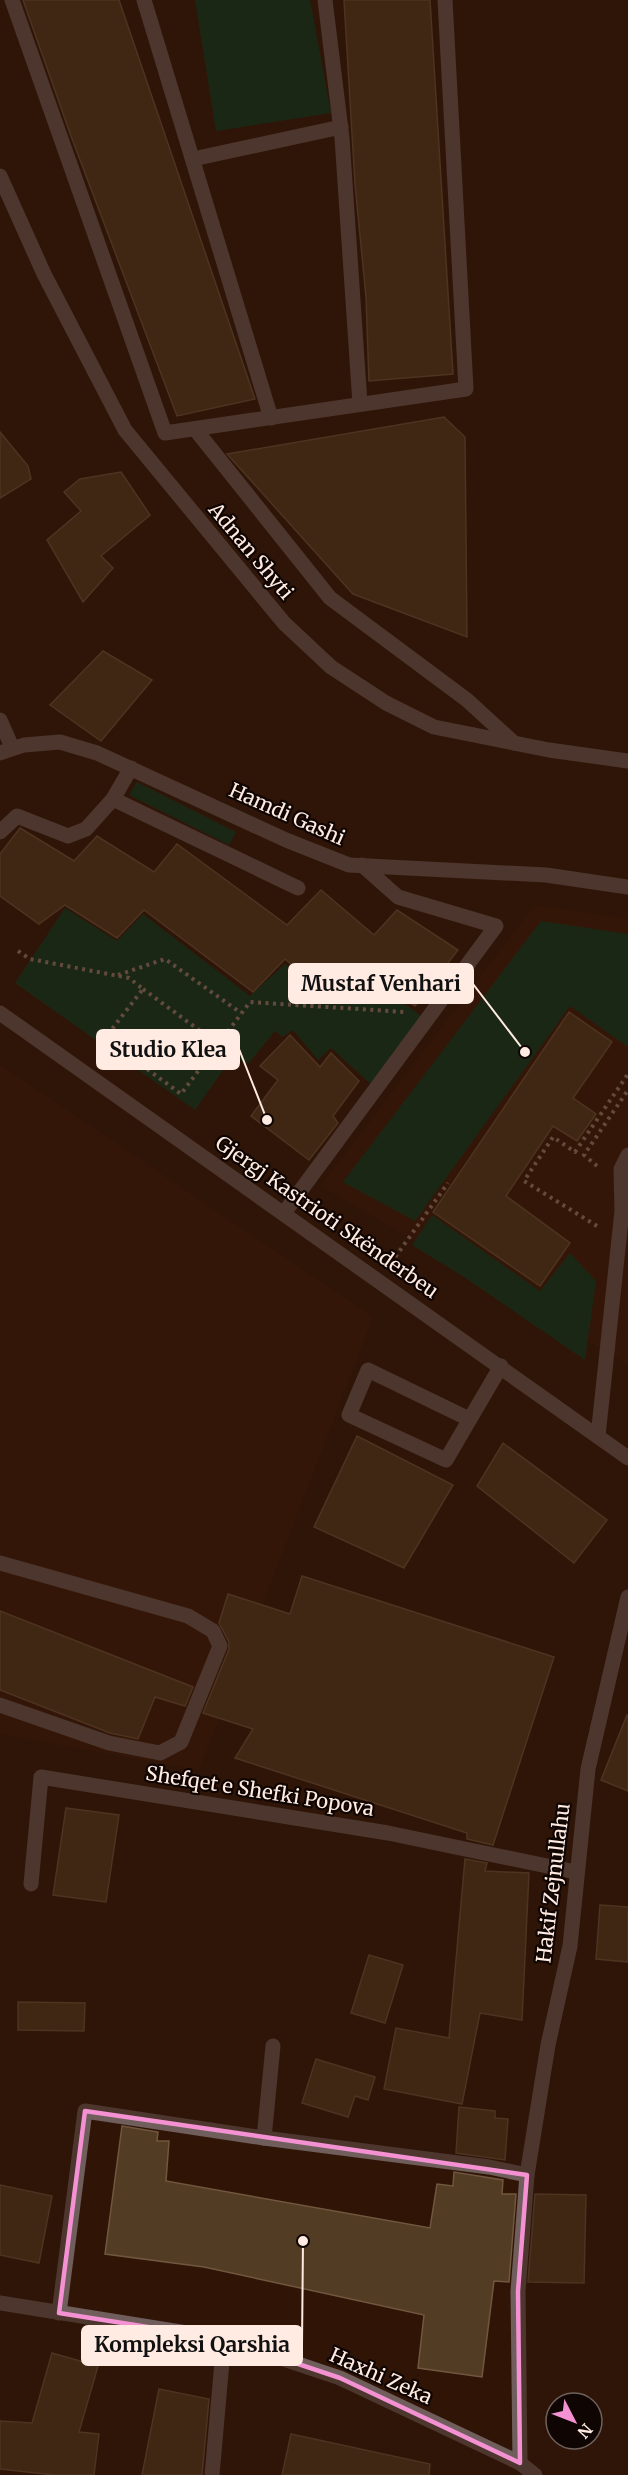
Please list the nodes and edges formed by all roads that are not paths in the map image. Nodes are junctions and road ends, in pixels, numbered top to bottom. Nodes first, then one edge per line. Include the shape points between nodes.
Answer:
1 (12, 0) edge
2 (144, 0) edge
3 (325, 0) edge
4 (445, 0) edge
5 (341, 127) junction
6 (193, 159) junction
7 (0, 176) edge
8 (360, 404) junction
9 (272, 418) junction
10 (195, 429) junction
11 (0, 720) edge
12 (514, 743) junction
13 (6, 750) edge
14 (628, 761) edge
15 (131, 768) junction
16 (113, 799) junction
17 (0, 832) edge
18 (362, 865) junction
19 (628, 887) edge
20 (298, 888) dead end
21 (0, 1013) edge
22 (628, 1155) edge
23 (284, 1213) junction
24 (501, 1366) junction
25 (469, 1419) junction
26 (598, 1436) junction
27 (628, 1458) edge
28 (0, 1563) edge
29 (628, 1597) edge
30 (0, 1705) edge
31 (576, 1872) junction
32 (30, 1884) dead end
33 (273, 2046) dead end
34 (264, 2138) junction
35 (527, 2175) junction
36 (0, 2304) edge
37 (59, 2313) junction
38 (224, 2339) junction
39 (520, 2463) junction
40 (212, 2475) edge
41 (535, 2475) edge

1 - 10 street via 165,433
2 - 6 street
3 - 5 street
4 - 8 street via 466,389
5 - 6 street
5 - 8 street
6 - 9 street
7 - 12 street, Adnan Shyti via 44,274 125,430 284,623 331,667 386,704 434,727
8 - 9 street
9 - 10 street
10 - 12 street via 330,598 467,700
11 - 13 street, Hamdi Gashi
12 - 14 street, Adnan Shyti
13 - 15 street, Hamdi Gashi via 60,742
15 - 16 street
15 - 18 street, Hamdi Gashi via 286,840 349,865
16 - 17 street via 86,829 68,836 17,816
16 - 20 street
18 - 19 street, Hamdi Gashi via 546,875
18 - 23 street via 398,897 496,926
21 - 23 street, Gjergj Kastrioti Skënderbeu
22 - 26 street via 621,1169 622,1211
23 - 24 street, Gjergj Kastrioti Skënderbeu
24 - 25 street
24 - 26 street, Gjergj Kastrioti Skënderbeu
25 - 25 street via 446,1460 349,1415 368,1370
26 - 27 street, Gjergj Kastrioti Skënderbeu
28 - 30 street via 188,1616 213,1631 220,1646 181,1742 160,1753 109,1743
29 - 31 street, Hakif Zejnullahu via 588,1769
31 - 32 street, Shefqet e Shefki Popova via 388,1833 41,1777
31 - 35 street, Hakif Zejnullahu via 570,1946 548,2045
33 - 34 street
34 - 35 street
34 - 37 street via 85,2111
35 - 39 street, Hakif Zejnullahu via 518,2291
36 - 37 street, Haxhi Zeka
37 - 38 street, Haxhi Zeka
38 - 39 street, Haxhi Zeka via 340,2378
38 - 40 street
39 - 41 street, Haxhi Zeka

